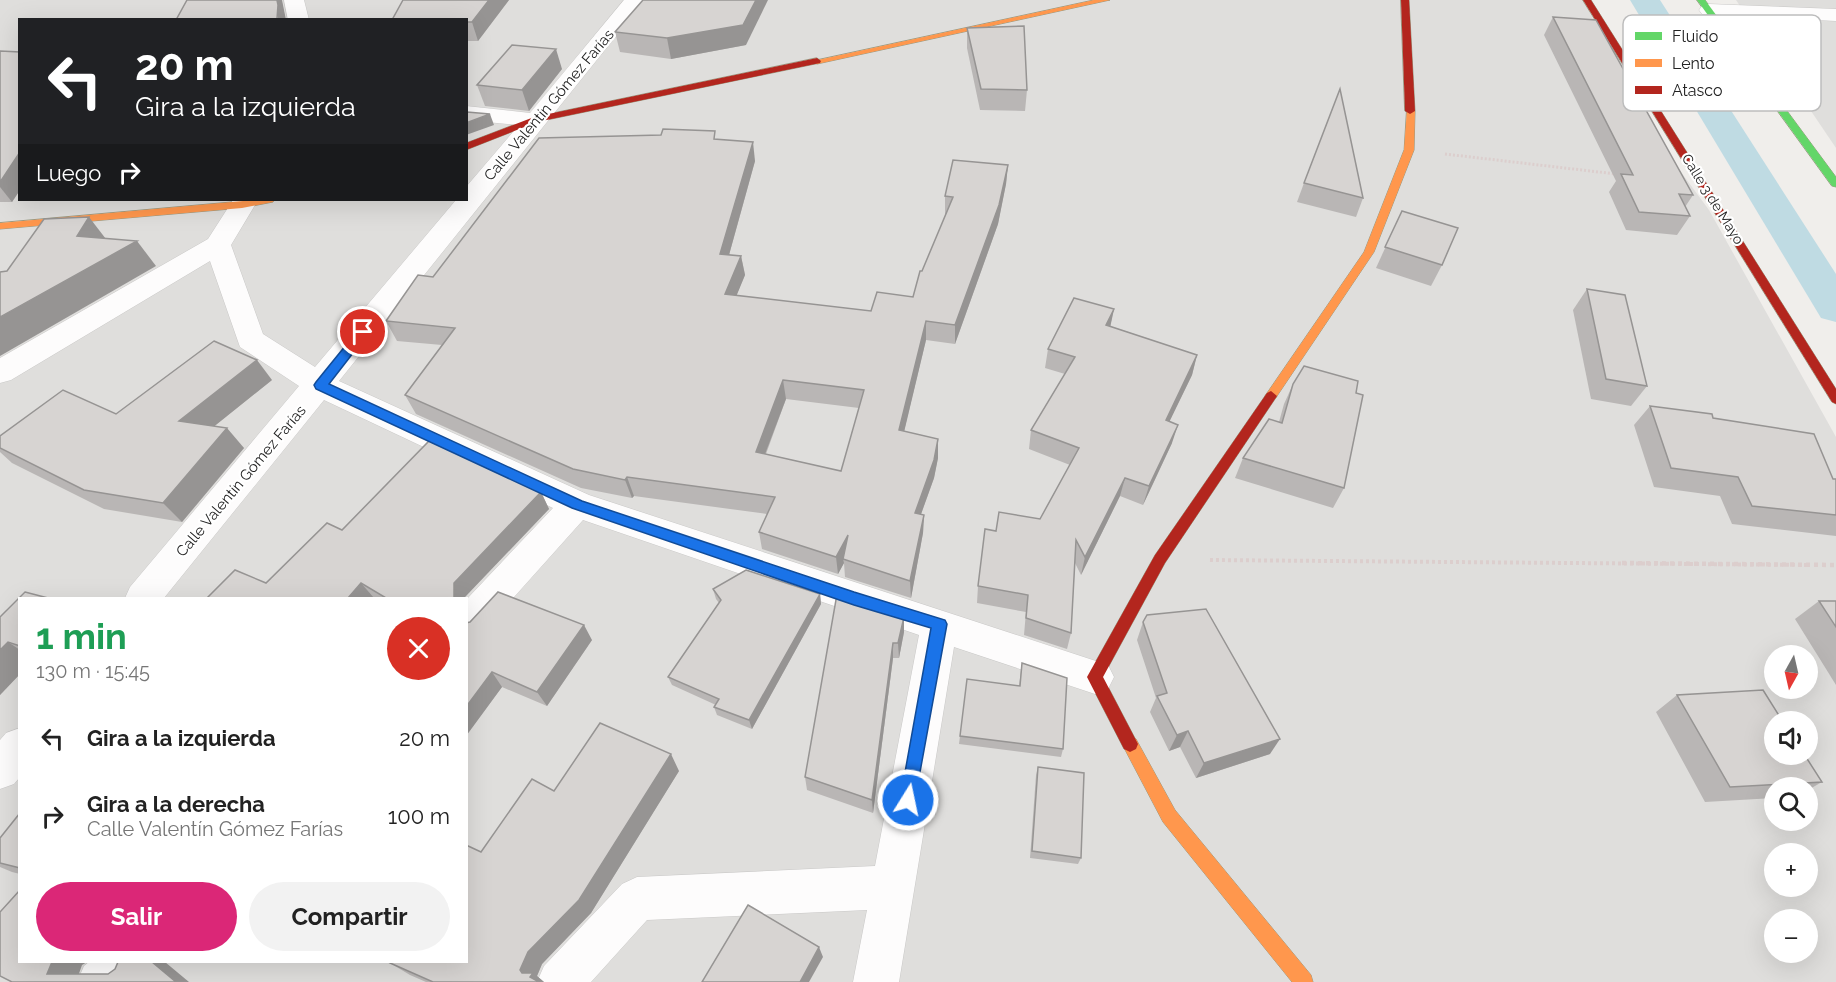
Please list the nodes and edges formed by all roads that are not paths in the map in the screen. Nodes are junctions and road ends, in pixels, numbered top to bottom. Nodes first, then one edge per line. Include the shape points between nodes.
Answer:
1 (294, 0) edge
2 (635, 0) edge
3 (1106, 0) edge
4 (1406, 0) edge
5 (1587, 0) edge
6 (1705, 5) edge
7 (1836, 15) edge
8 (298, 18) edge
9 (1623, 58) edge
10 (1656, 111) edge
11 (1783, 111) edge
12 (468, 112) edge
13 (534, 120) junction
14 (468, 146) edge
15 (1836, 184) edge
16 (252, 201) edge
17 (0, 226) edge
18 (218, 245) junction
19 (0, 372) edge
20 (320, 385) junction
21 (1836, 399) edge
22 (577, 504) junction
23 (144, 597) edge
24 (468, 623) edge
25 (939, 624) junction
26 (1095, 677) junction
27 (18, 748) edge
28 (0, 770) edge
29 (893, 887) junction
30 (122, 963) edge
31 (100, 982) edge
32 (560, 982) edge
33 (876, 982) edge
34 (1304, 982) edge

1 - 8 street
2 - 13 street, Calle Valentín Gómez Farías
3 - 13 street
4 - 26 street via 1409,150 1369,252 1160,559
5 - 9 street, Calle 3 de Mayo
6 - 7 street
10 - 21 street, Calle 3 de Mayo
11 - 15 street
12 - 13 street
13 - 14 street
13 - 20 street, Calle Valentín Gómez Farías
16 - 17 street
16 - 18 street
18 - 19 street
18 - 20 street via 250,340
20 - 22 street
20 - 23 street, Calle Valentín Gómez Farías
22 - 24 street
22 - 25 street
25 - 26 street
25 - 29 street
26 - 34 street via 1169,816
27 - 28 street
29 - 32 street via 637,899
29 - 33 street
30 - 31 street

